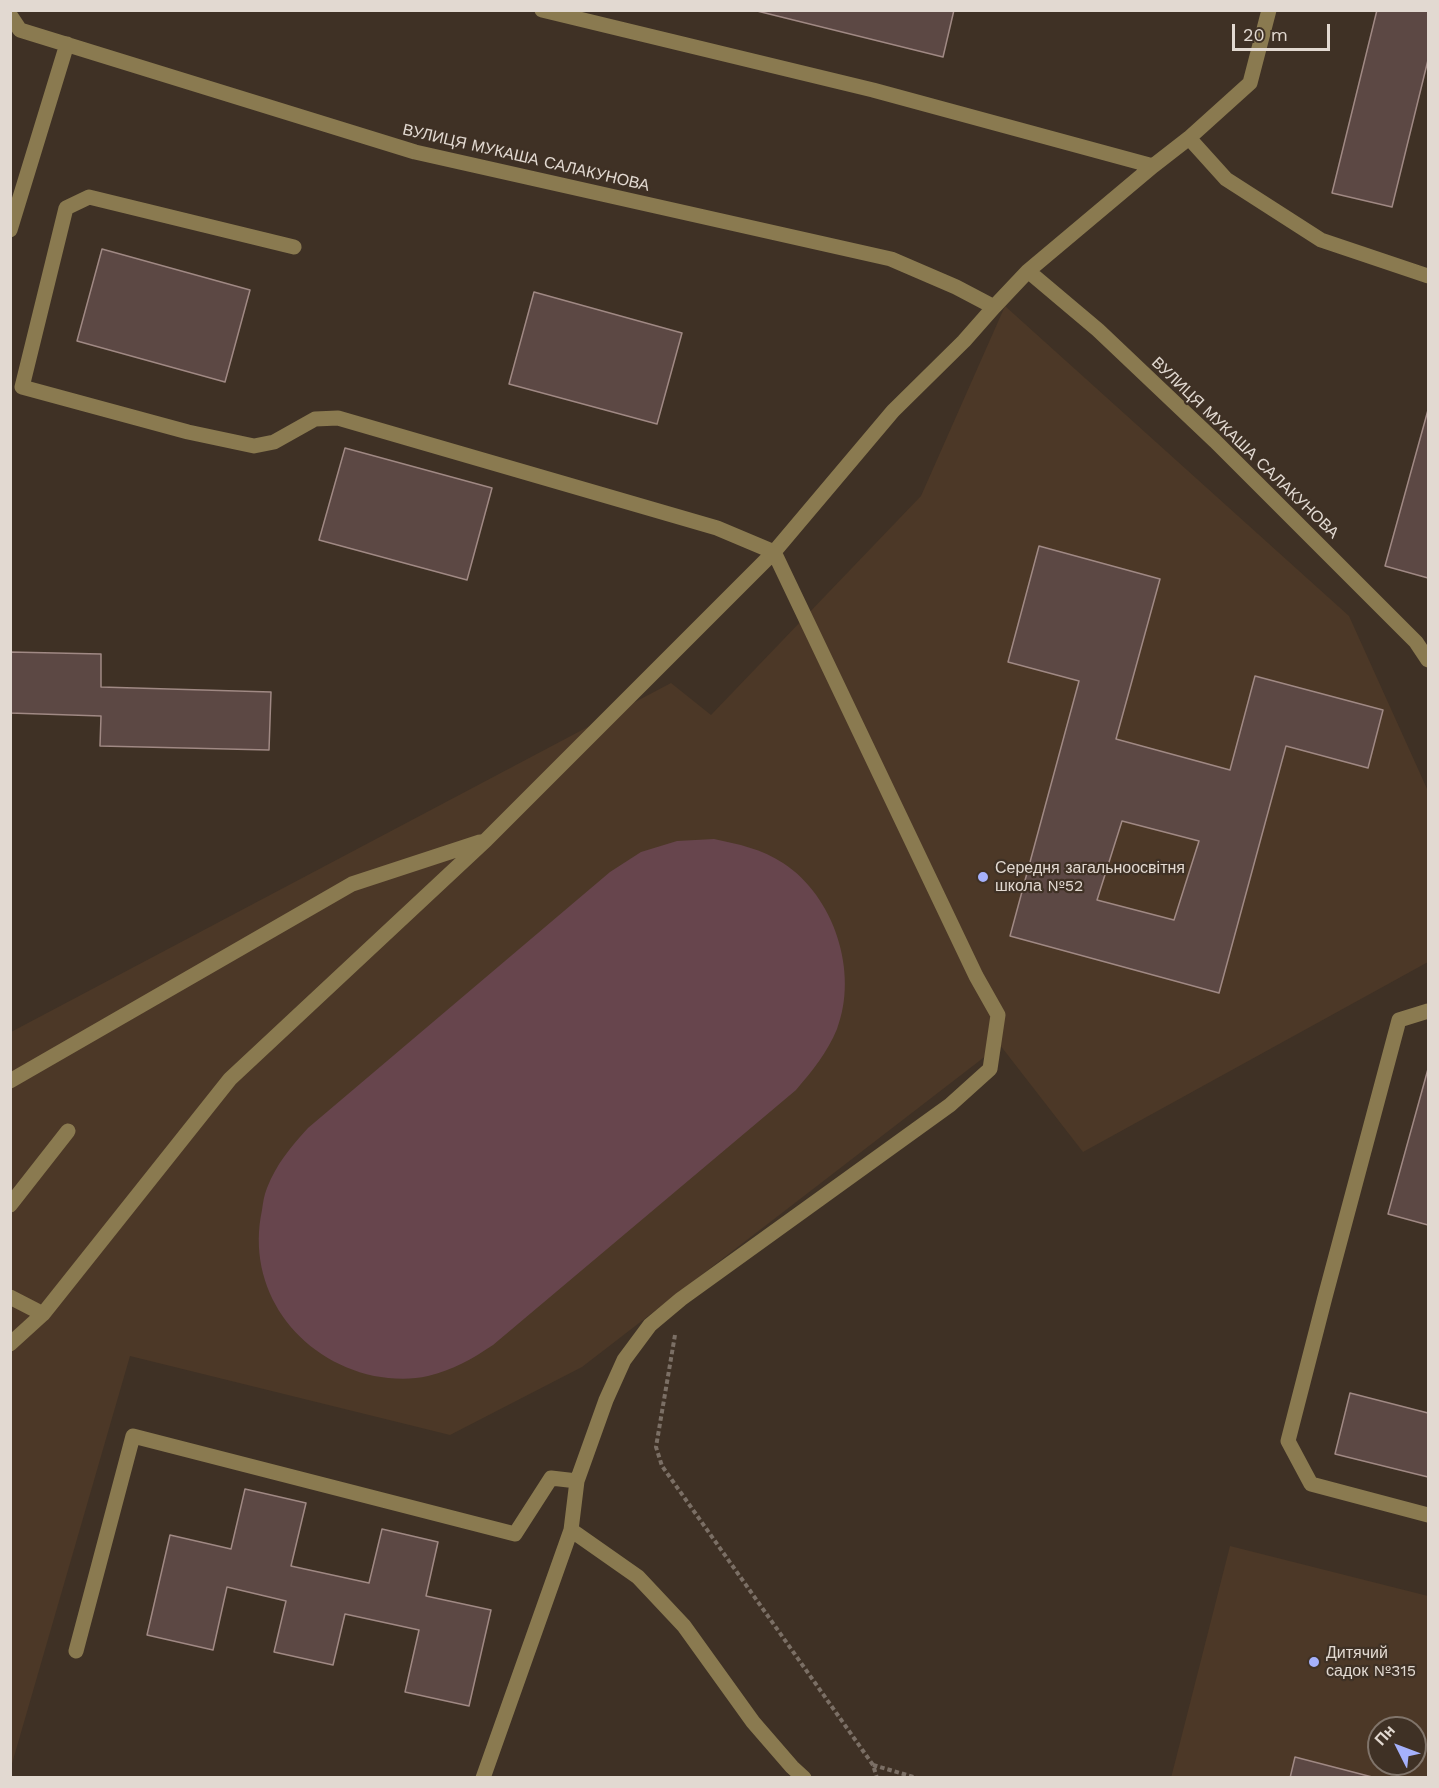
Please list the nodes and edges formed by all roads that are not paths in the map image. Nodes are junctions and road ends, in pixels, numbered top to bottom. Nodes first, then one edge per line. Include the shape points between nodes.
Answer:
1 (542, 10) edge
2 (1269, 10) edge
3 (10, 15) edge
4 (67, 44) junction
5 (1189, 138) junction
6 (1153, 166) junction
7 (10, 230) edge
8 (294, 247) dead end
9 (1028, 271) junction
10 (1428, 276) edge
11 (994, 307) junction
12 (16, 385) edge
13 (774, 552) junction
14 (1428, 660) edge
15 (486, 840) junction
16 (1428, 1011) edge
17 (10, 1081) edge
18 (68, 1131) dead end
19 (10, 1205) edge
20 (10, 1297) edge
21 (43, 1314) junction
22 (10, 1344) edge
23 (577, 1481) junction
24 (1428, 1515) edge
25 (571, 1530) junction
26 (76, 1651) dead end
27 (483, 1778) edge
28 (804, 1778) edge

1 - 6 street via 873,90
2 - 5 street via 1250,83
3 - 4 street, ВУЛИЦЯ МУКАША САЛАКУНОВА via 20,30
4 - 7 street
4 - 11 street, ВУЛИЦЯ МУКАША САЛАКУНОВА via 415,152 891,260
5 - 6 street
5 - 10 street via 1226,179 1321,240
6 - 9 street
8 - 12 street via 89,197 66,208
9 - 11 street
9 - 14 street, ВУЛИЦЯ МУКАША САЛАКУНОВА via 1098,330 1215,441 1416,642
11 - 13 street via 893,411
12 - 13 street via 254,446 274,442 315,419 338,418 717,528
13 - 15 street
13 - 23 street via 998,1015 990,1069 950,1105 681,1299 650,1326 624,1360
15 - 17 street via 352,884
15 - 21 street via 230,1079
16 - 24 street via 1399,1020 1288,1441 1311,1484
18 - 19 street
20 - 21 street
21 - 22 street
23 - 25 street
23 - 26 street via 551,1478 515,1534 133,1436
25 - 27 street
25 - 28 street via 638,1577 684,1626 753,1722

